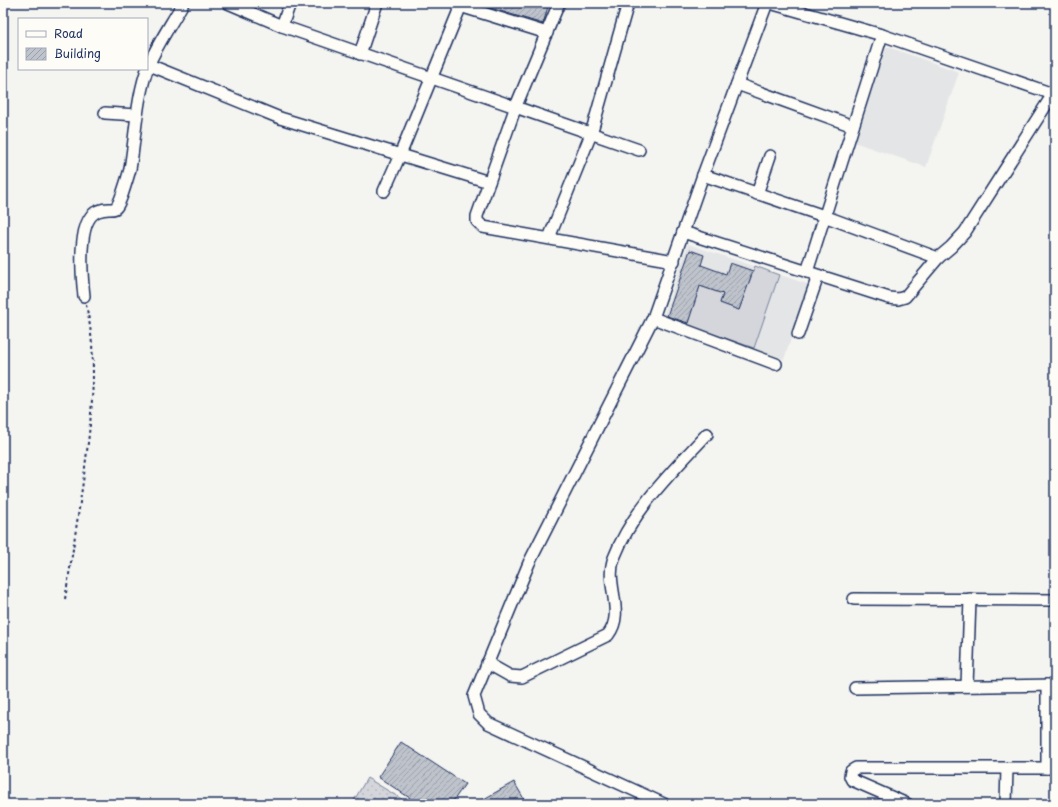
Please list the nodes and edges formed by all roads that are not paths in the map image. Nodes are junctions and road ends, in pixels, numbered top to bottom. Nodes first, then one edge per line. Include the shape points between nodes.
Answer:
1 (183, 3) edge
2 (228, 3) edge
3 (290, 3) edge
4 (377, 3) edge
5 (559, 3) edge
6 (628, 3) edge
7 (769, 3) edge
8 (461, 5) edge
9 (282, 26) junction
10 (547, 33) junction
11 (882, 35) junction
12 (360, 54) junction
13 (148, 64) edge
14 (147, 70) edge
15 (431, 79) junction
16 (737, 84) junction
17 (1054, 93) edge
18 (516, 106) junction
19 (105, 114) dead end
20 (137, 115) junction
21 (853, 126) junction
22 (591, 134) junction
23 (639, 150) dead end
24 (400, 155) junction
25 (770, 156) dead end
26 (703, 175) junction
27 (489, 182) junction
28 (384, 191) dead end
29 (757, 194) junction
30 (824, 216) junction
31 (683, 232) junction
32 (549, 238) junction
33 (938, 258) junction
34 (674, 261) junction
35 (807, 272) junction
36 (818, 276) junction
37 (84, 296) road end
38 (653, 318) junction
39 (798, 334) dead end
40 (776, 364) dead end
41 (707, 434) dead end
42 (854, 599) dead end
43 (970, 599) junction
44 (1055, 600) edge
45 (487, 663) junction
46 (1051, 685) edge
47 (967, 686) junction
48 (855, 688) dead end
49 (1007, 768) junction
50 (1051, 768) edge
51 (664, 804) edge
52 (906, 804) edge
53 (1006, 804) edge

1 - 13 street
2 - 9 street
3 - 9 street
4 - 12 street
5 - 10 street
6 - 22 street
7 - 11 street
7 - 16 street
8 - 10 street
8 - 15 street
9 - 12 street
10 - 18 street
11 - 17 street
11 - 21 street
12 - 15 street
13 - 24 street via 280,118
14 - 20 street
15 - 18 street
15 - 24 street
16 - 21 street
16 - 26 street
17 - 33 street via 965,232
18 - 22 street
18 - 27 street
19 - 20 street
20 - 37 street via 130,170 118,206 113,210 98,211 91,216 84,233 81,270
21 - 30 street
22 - 23 street
22 - 32 street
24 - 27 street
24 - 28 street
25 - 29 street
26 - 29 street
26 - 31 street
27 - 32 street via 477,216 480,225
29 - 30 street
30 - 33 street
30 - 35 street
31 - 34 street
31 - 35 street
32 - 34 street
33 - 36 street via 912,290 905,297 898,299
34 - 38 street
35 - 36 street
36 - 39 street
38 - 40 street
38 - 45 street via 529,563
41 - 45 street via 639,510 624,537 612,566 617,612 608,635 522,677 510,676
42 - 43 street
43 - 44 street
43 - 47 street
45 - 51 street via 474,696 479,714 488,723
46 - 47 street
46 - 50 street
47 - 48 street
49 - 50 street
49 - 52 street via 856,768 851,771 852,780
49 - 53 street

